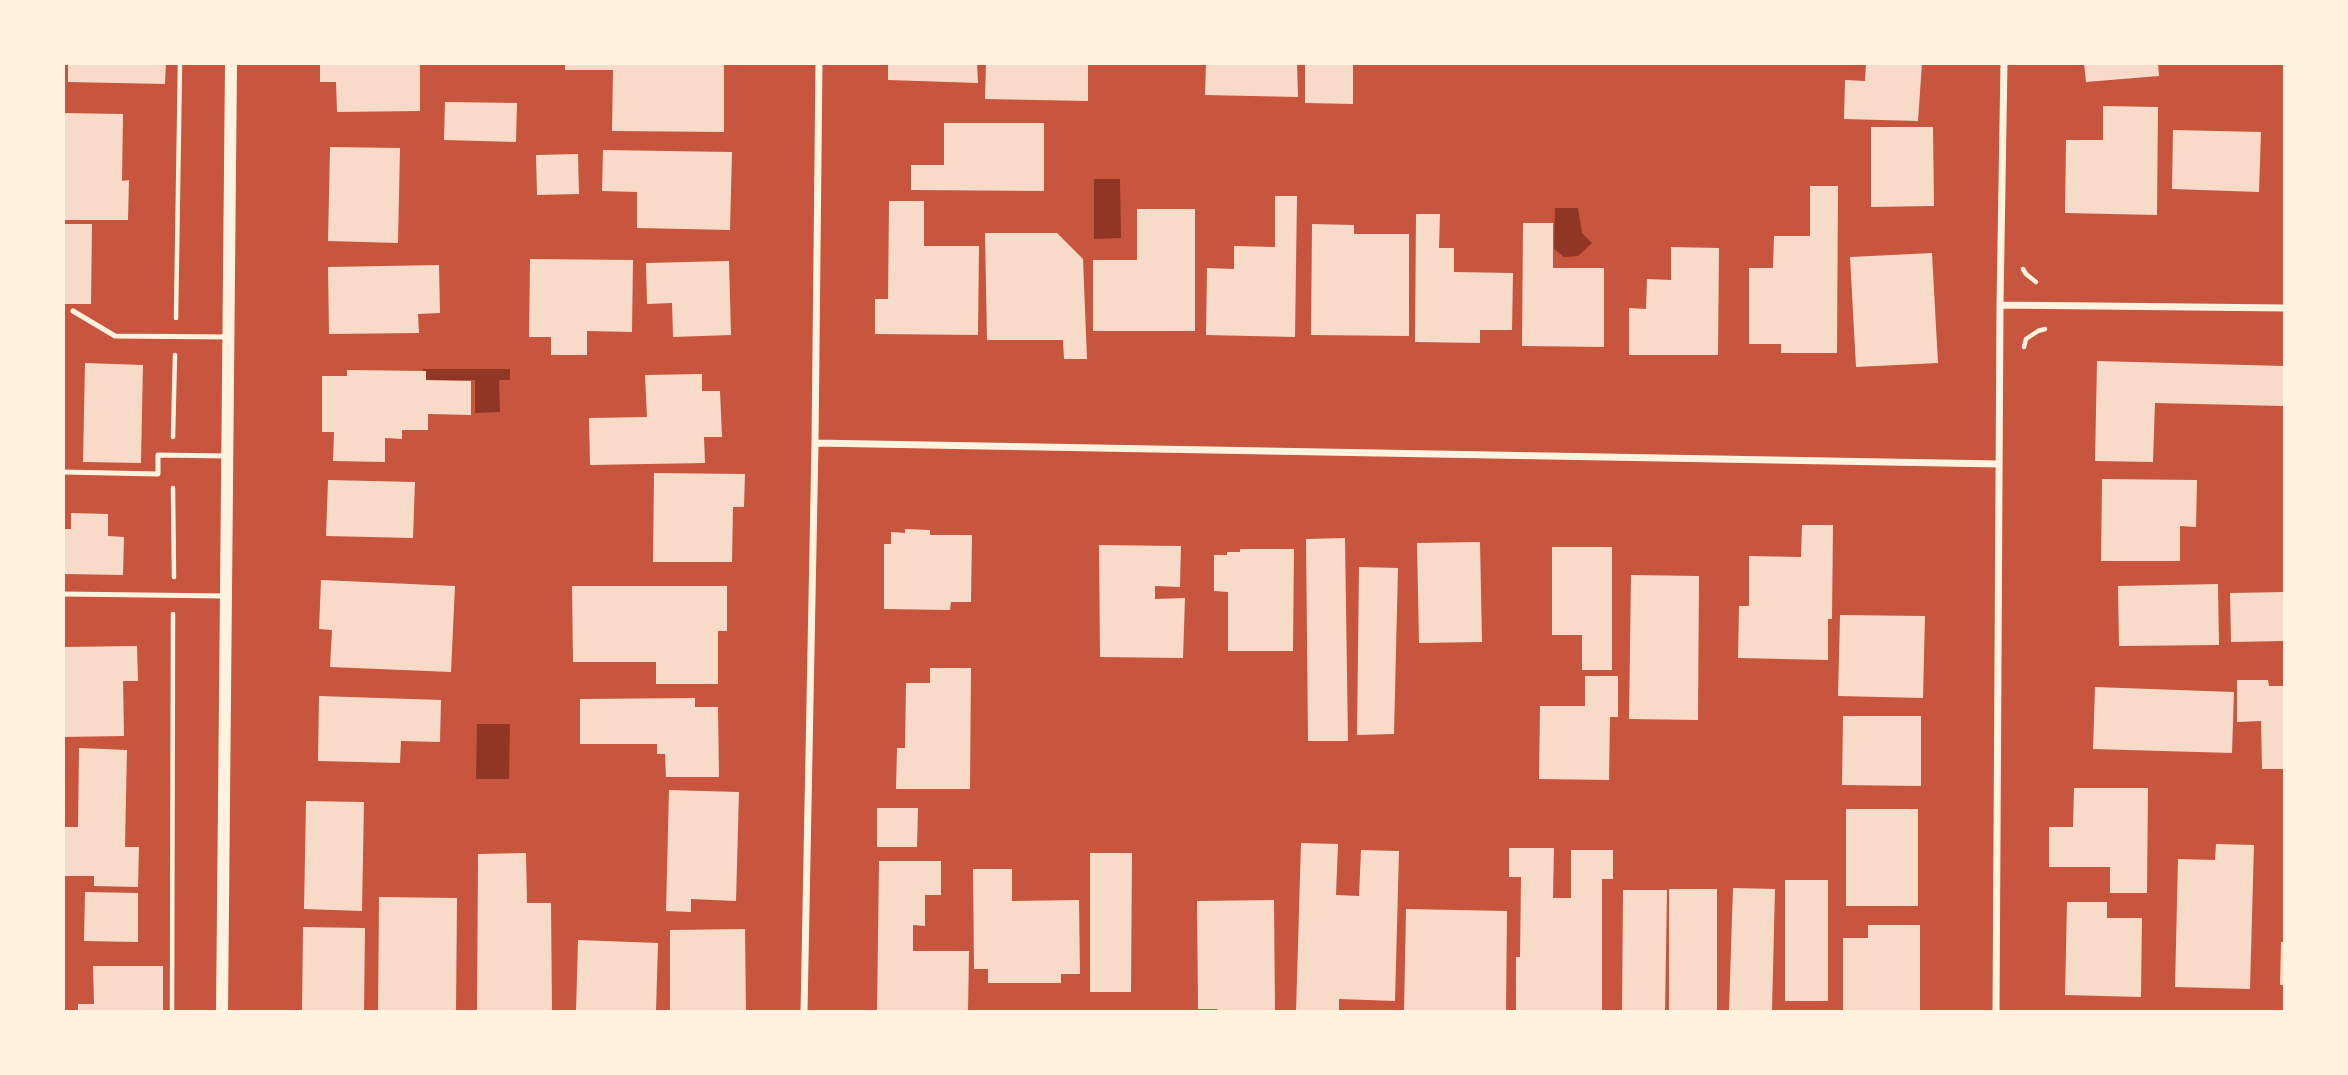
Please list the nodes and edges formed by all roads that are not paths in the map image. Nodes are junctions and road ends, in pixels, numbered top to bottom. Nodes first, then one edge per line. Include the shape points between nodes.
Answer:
1 (231, 63) edge
2 (819, 63) edge
3 (2004, 63) edge
4 (2000, 305) junction
5 (2285, 308) edge
6 (73, 311) dead end
7 (228, 337) junction
8 (815, 443) junction
9 (227, 456) junction
10 (1999, 464) junction
11 (63, 472) edge
12 (63, 594) edge
13 (226, 596) junction
14 (222, 1012) edge
15 (804, 1012) edge
16 (1996, 1012) edge

1 - 7 street
2 - 8 street
3 - 4 street
4 - 5 street
4 - 10 street
6 - 7 lane via 115,336
7 - 9 street
8 - 10 street
8 - 15 street
9 - 11 lane via 158,455 158,474
9 - 13 street
10 - 16 street
12 - 13 lane
13 - 14 street

